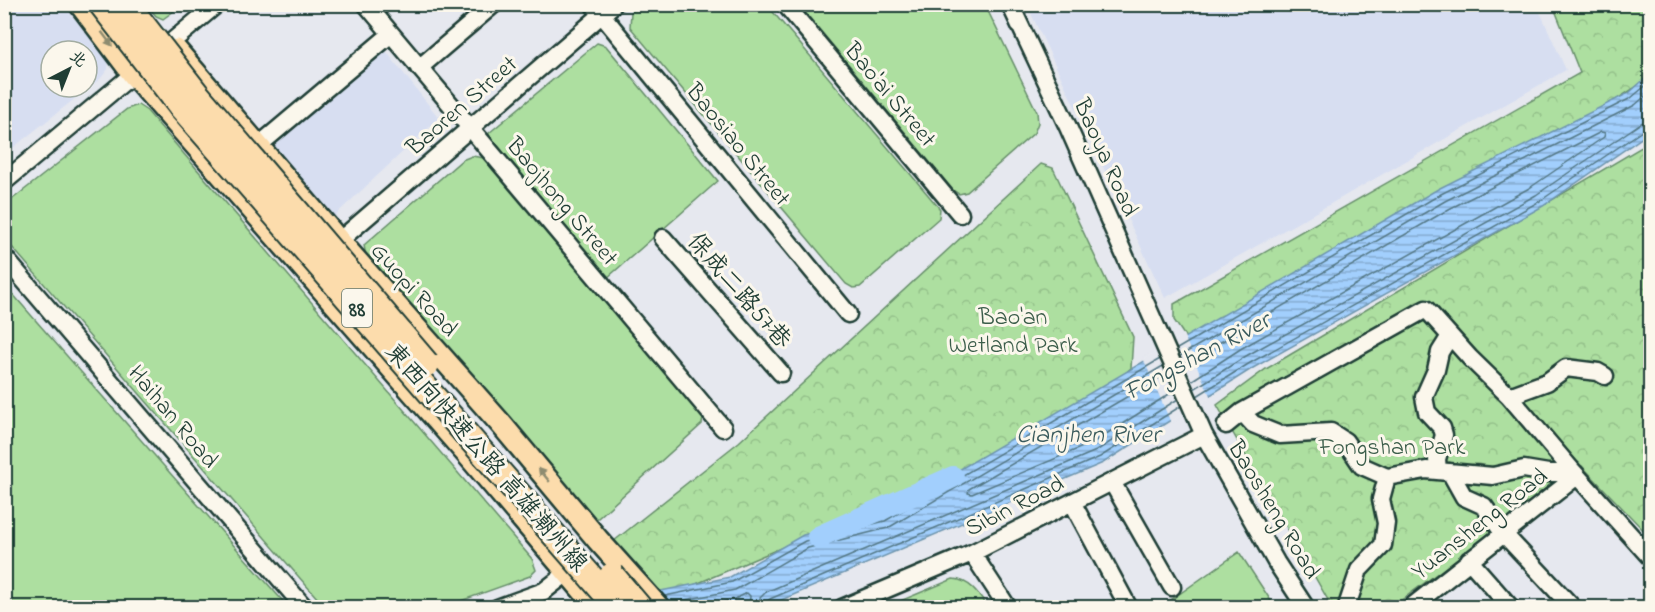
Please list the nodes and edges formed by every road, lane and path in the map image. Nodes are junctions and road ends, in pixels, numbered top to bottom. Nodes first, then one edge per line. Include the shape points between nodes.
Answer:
1 (80, 4) edge
2 (101, 4) edge
3 (127, 4) edge
4 (140, 4) edge
5 (216, 4) edge
6 (494, 4) edge
7 (785, 4) edge
8 (1010, 4) edge
9 (368, 5) edge
10 (603, 8) edge
11 (391, 34) junction
12 (171, 43) junction
13 (419, 68) junction
14 (133, 74) junction
15 (470, 128) junction
16 (258, 146) junction
17 (4, 182) edge
18 (960, 214) dead end
19 (663, 237) dead end
20 (339, 241) junction
21 (4, 257) edge
22 (848, 314) dead end
23 (1450, 336) junction
24 (781, 373) dead end
25 (1605, 376) dead end
26 (1509, 396) junction
27 (1242, 412) junction
28 (1226, 425) dead end
29 (723, 428) dead end
30 (1204, 435) junction
31 (1444, 472) junction
32 (1574, 472) junction
33 (1387, 477) junction
34 (1112, 482) junction
35 (1072, 502) junction
36 (1503, 534) junction
37 (972, 554) junction
38 (1650, 557) edge
39 (1469, 561) junction
40 (567, 573) junction
41 (1172, 587) dead end
42 (1419, 605) edge
43 (1347, 606) edge
44 (305, 608) edge
45 (497, 608) edge
46 (598, 608) edge
47 (618, 608) edge
48 (640, 608) edge
49 (659, 608) edge
50 (842, 608) edge
51 (1008, 608) edge
52 (1129, 608) edge
53 (1306, 608) edge
54 (1511, 608) edge
55 (1572, 608) edge

1 -> 14 main road
2 - 47 highway, 東西向快速公路 高雄潮州線 / 88, bridge via 181,107
3 - 48 highway, 東西向快速公路 高雄潮州線 / 88, bridge via 220,121
4 - 12 main road, Guopi Road
5 - 12 street
6 - 13 street
7 - 18 street, Bao'ai Street
8 - 30 street, Baoya Road
9 - 11 street, Baojhong Street
10 - 15 street, Baoren Street
10 - 22 street, Baosiao Street
11 - 13 street, Baojhong Street
11 - 16 street
12 - 14 street
12 - 16 main road, Guopi Road
13 - 15 street, Baojhong Street
14 - 17 street
14 - 40 main road
15 - 20 street, Baoren Street
15 - 29 street, Baojhong Street
16 - 20 main road, Guopi Road
19 - 24 street, 保成二路57巷
49 -> 20 main road, Guopi Road
21 - 44 street, Haihan Road
23 - 26 street
23 - 27 street via 1426,309
23 - 31 street via 1424,397 1426,412 1444,435 1437,459
25 - 26 street via 1566,368 1547,382
26 - 32 street
27 - 28 street
27 - 33 street via 1253,424 1280,435 1331,432 1345,441 1362,465
30 - 34 street, Sibin Road
30 - 53 street, Baosheng Road
31 - 32 street via 1493,476 1524,469
31 - 33 street via 1426,470
31 - 36 street via 1464,497 1484,506
32 - 36 street, Yuansheng Road
32 - 38 street
33 - 43 street via 1381,499 1386,523 1383,545 1359,570
34 - 35 street, Sibin Road
34 - 41 street
35 - 37 street, Sibin Road
35 - 52 street
36 - 39 street, Yuansheng Road
36 - 55 street
37 - 50 street, Sibin Road
37 - 51 street
39 - 42 street, Yuansheng Road
39 - 54 street
40 - 45 street via 544,591
40 - 46 main road

